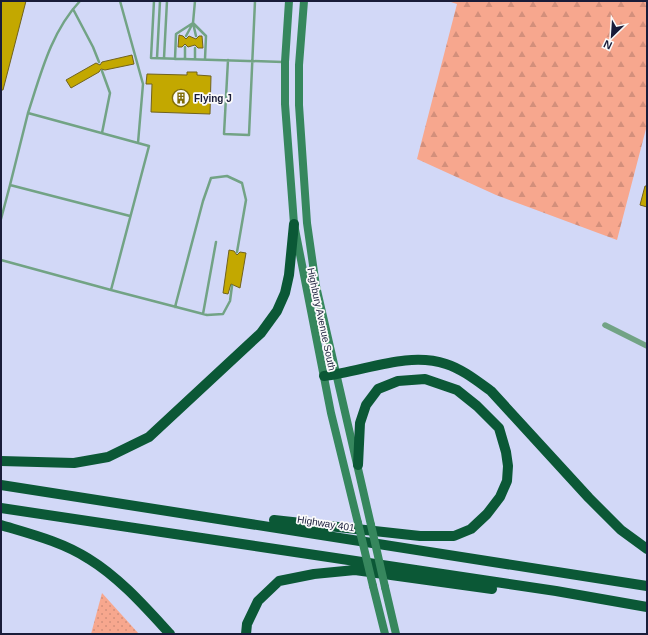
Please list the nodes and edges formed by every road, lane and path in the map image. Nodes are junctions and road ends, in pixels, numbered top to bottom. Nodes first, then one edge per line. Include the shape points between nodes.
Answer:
1 (80, 1) edge
2 (120, 1) edge
3 (154, 1) edge
4 (160, 1) edge
5 (168, 1) edge
6 (195, 1) edge
7 (255, 1) edge
8 (289, 1) edge
9 (304, 1) edge
10 (73, 9) junction
11 (193, 23) junction
12 (186, 36) dead end
13 (196, 36) dead end
14 (185, 47) dead end
15 (195, 48) dead end
16 (157, 58) junction
17 (164, 58) junction
18 (175, 59) junction
19 (185, 59) junction
20 (195, 59) junction
21 (205, 60) junction
22 (228, 60) junction
23 (252, 61) junction
24 (99, 62) dead end
25 (285, 62) junction
26 (102, 71) dead end
27 (28, 113) junction
28 (102, 133) junction
29 (138, 142) junction
30 (10, 184) junction
31 (130, 216) junction
32 (1, 219) edge
33 (294, 224) junction
34 (216, 242) dead end
35 (237, 252) dead end
36 (1, 260) edge
37 (232, 286) dead end
38 (111, 290) junction
39 (175, 307) junction
40 (203, 314) junction
41 (605, 325) dead end
42 (647, 346) edge
43 (338, 375) junction
44 (324, 376) junction
45 (1, 461) edge
46 (358, 465) junction
47 (1, 485) edge
48 (1, 508) edge
49 (208, 516) junction
50 (1, 525) edge
51 (647, 549) edge
52 (647, 586) edge
53 (556, 591) junction
54 (647, 607) edge
55 (170, 634) edge
56 (246, 634) edge
57 (385, 634) edge
58 (396, 634) edge

1 - 10 lane
2 - 29 lane via 143,84
3 - 16 lane via 151,58
4 - 16 lane
5 - 17 lane
6 - 11 lane
7 - 23 lane
8 - 25 main road, Highbury Avenue South
9 - 43 main road, Highbury Avenue South via 299,105 307,223 316,286
10 - 24 lane
10 - 27 lane via 65,18 47,52
11 - 12 lane
11 - 13 lane
11 - 18 lane via 176,34
11 - 21 lane via 206,36
14 - 19 lane
15 - 20 lane
16 - 17 lane
17 - 18 lane
18 - 19 lane
19 - 20 lane
20 - 21 lane
21 - 22 lane
22 - 23 lane
22 - 23 lane via 224,134 249,135
23 - 25 lane
25 - 33 main road, Highbury Avenue South via 287,143
26 - 28 lane via 110,93
27 - 28 lane
27 - 30 lane
28 - 29 lane
29 - 31 lane via 149,146
30 - 31 lane
30 - 32 lane
31 - 38 lane
33 - 44 main road, Highbury Avenue South
33 - 45 highway via 287,287 277,311 261,333 149,437 108,458 74,463
34 - 40 lane
35 - 39 lane via 246,200 242,183 227,176 211,178
36 - 38 lane
37 - 40 lane via 230,301 223,314
38 - 39 lane
39 - 40 lane
41 - 42 street
43 - 44 highway
43 - 46 main road, Highbury Avenue South
43 - 51 highway via 407,360 445,364 471,377 490,391 594,504 621,530
44 - 57 main road, Highbury Avenue South, bridge
46 - 49 highway via 360,423 366,405 378,389 398,381 425,379 457,390 499,428 508,466 507,481 500,497 487,514 471,530 454,536 420,536 272,520
46 - 58 main road, Highbury Avenue South, bridge
47 - 49 highway, Highway 401
48 - 53 highway
49 - 52 highway, Highway 401
50 - 55 highway via 46,538 89,559 122,585
53 - 54 highway
53 - 56 highway via 506,590 355,570 314,574 279,581 258,601 247,624

